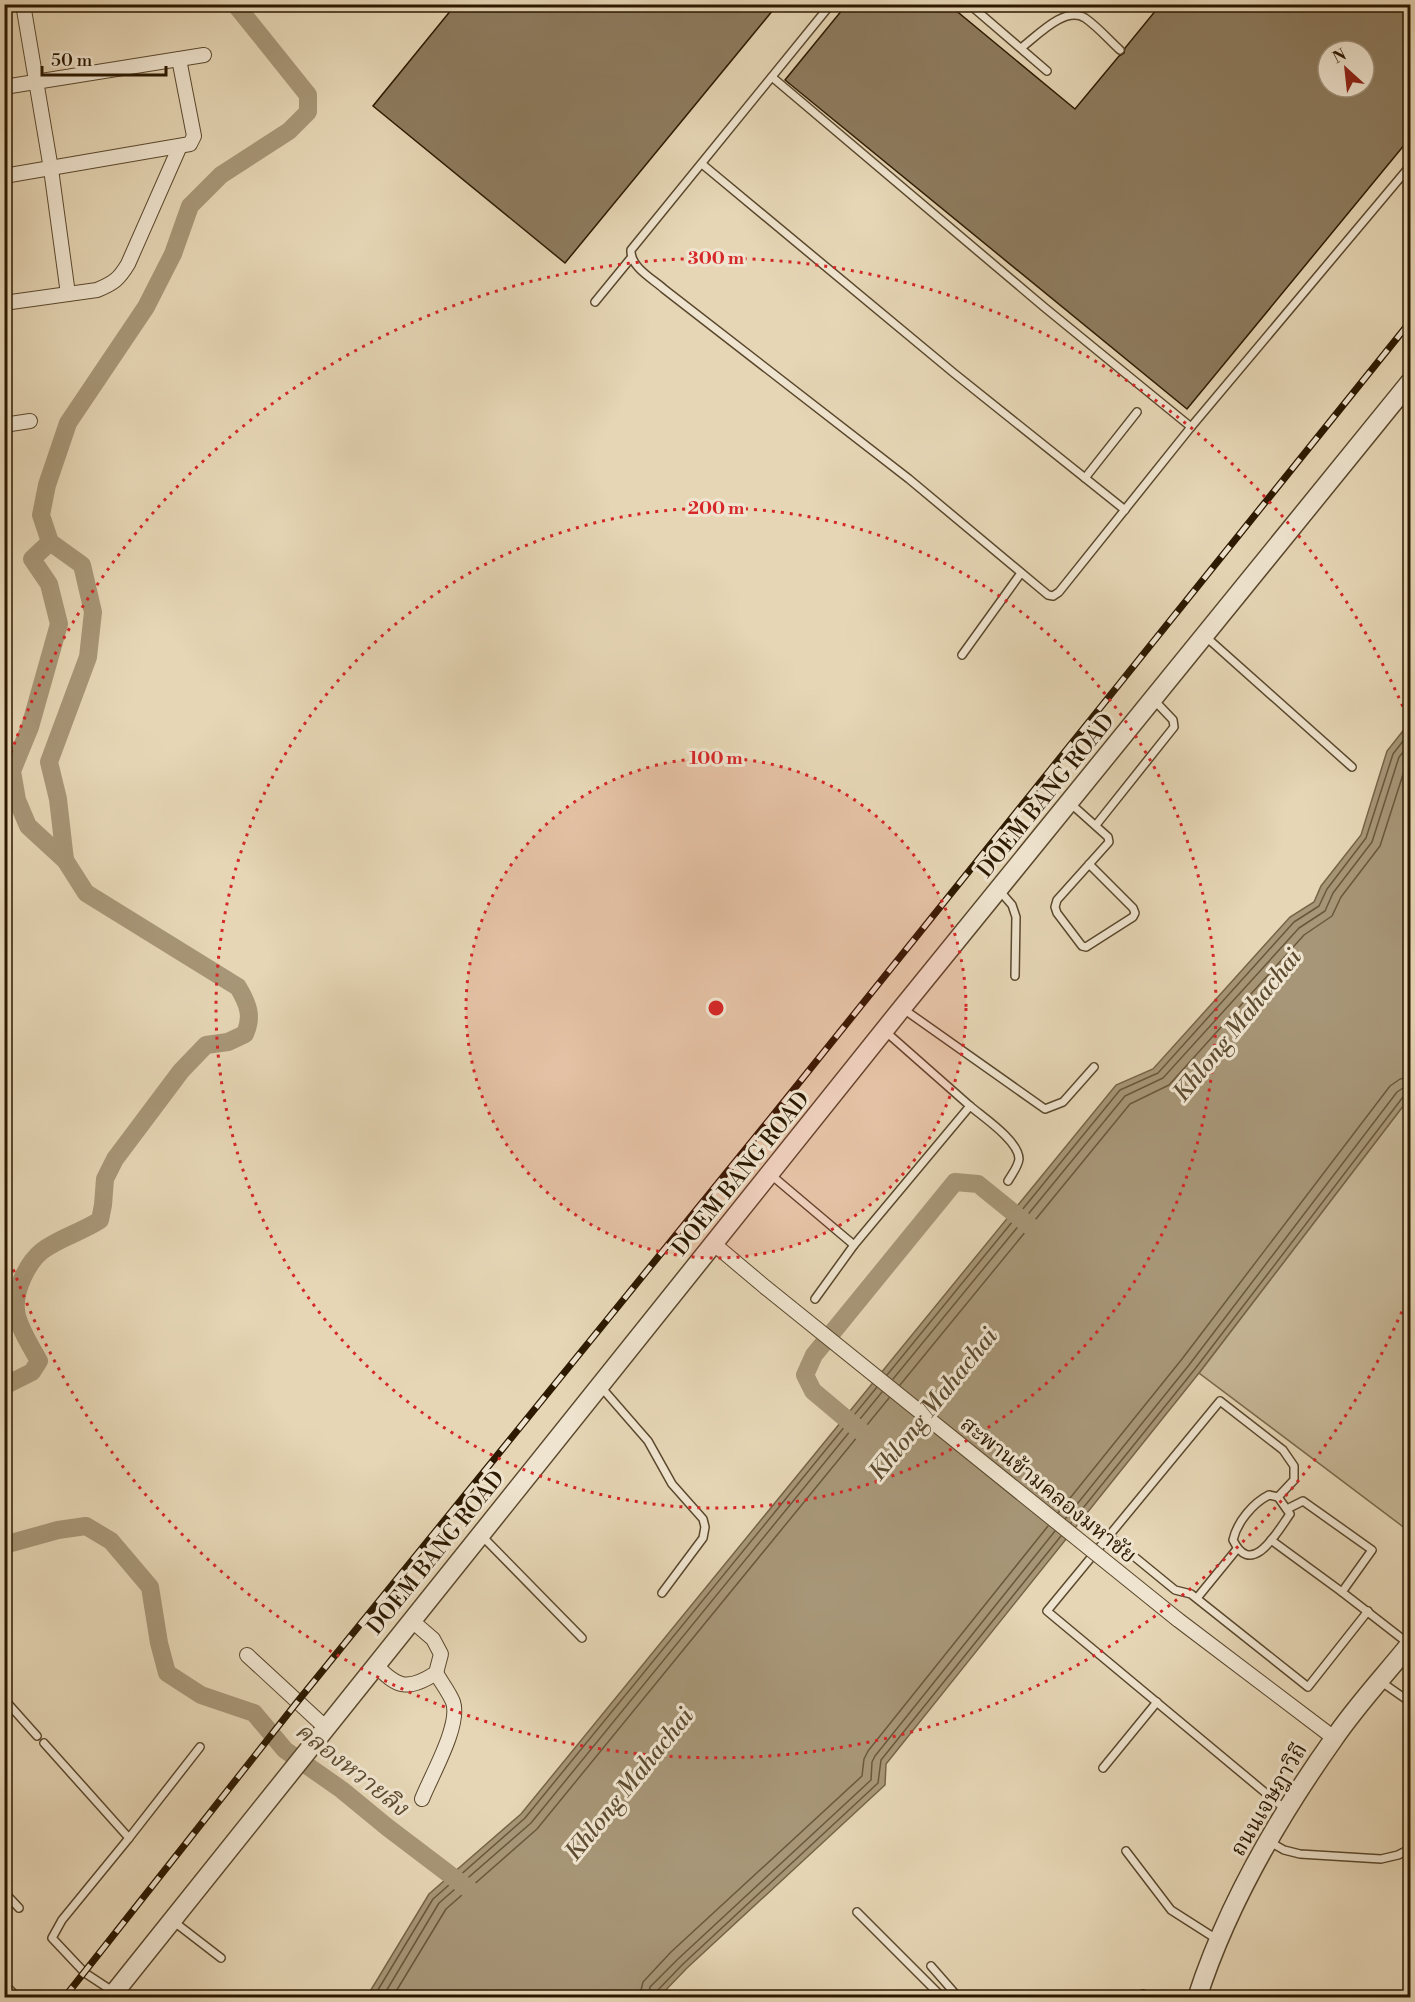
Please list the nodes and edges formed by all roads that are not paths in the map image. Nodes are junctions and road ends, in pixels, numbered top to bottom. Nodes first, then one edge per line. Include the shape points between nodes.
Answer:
1 (23, 4) edge
2 (831, 4) edge
3 (969, 4) edge
4 (1021, 48) junction
5 (1120, 50) dead end
6 (204, 56) dead end
7 (179, 59) junction
8 (1047, 71) dead end
9 (772, 77) junction
10 (36, 82) junction
11 (4, 87) edge
12 (180, 146) junction
13 (702, 164) junction
14 (1410, 166) edge
15 (51, 169) junction
16 (4, 176) edge
17 (631, 258) junction
18 (68, 294) junction
19 (595, 302) dead end
20 (4, 303) edge
21 (1410, 382) edge
22 (1137, 412) dead end
23 (30, 421) dead end
24 (4, 425) edge
25 (1191, 428) junction
26 (1085, 478) junction
27 (1125, 510) junction
28 (1021, 573) junction
29 (1205, 636) junction
30 (962, 655) dead end
31 (1153, 699) junction
32 (1352, 768) dead end
33 (1069, 803) junction
34 (1096, 825) junction
35 (1089, 864) junction
36 (999, 890) junction
37 (1015, 976) dead end
38 (902, 1008) junction
39 (885, 1031) junction
40 (1094, 1067) dead end
41 (970, 1106) junction
42 (770, 1174) junction
43 (1008, 1181) dead end
44 (714, 1244) junction
45 (855, 1245) junction
46 (815, 1299) dead end
47 (599, 1385) junction
48 (1278, 1497) junction
49 (1287, 1509) junction
50 (480, 1534) junction
51 (1109, 1536) junction
52 (1271, 1539) junction
53 (1237, 1549) junction
54 (1342, 1592) junction
55 (662, 1593) dead end
56 (1197, 1598) junction
57 (1368, 1611) junction
58 (411, 1620) junction
59 (582, 1638) dead end
60 (1410, 1644) edge
61 (247, 1655) dead end
62 (376, 1665) junction
63 (436, 1673) junction
64 (1380, 1681) junction
65 (4, 1699) edge
66 (1157, 1702) junction
67 (1410, 1702) edge
68 (325, 1727) junction
69 (37, 1736) dead end
70 (1334, 1738) junction
71 (44, 1743) dead end
72 (200, 1747) dead end
73 (1103, 1768) dead end
74 (422, 1799) dead end
75 (1287, 1810) junction
76 (129, 1838) junction
77 (1268, 1841) junction
78 (1410, 1849) edge
79 (1126, 1851) dead end
80 (4, 1892) edge
81 (19, 1908) dead end
82 (857, 1912) dead end
83 (171, 1920) junction
84 (1218, 1940) junction
85 (220, 1958) dead end
86 (931, 1966) dead end
87 (4, 1984) edge
88 (116, 1996) edge
89 (18, 1998) edge
90 (943, 1998) edge
91 (959, 1998) edge
92 (1197, 1998) edge

1 - 10 street
2 - 9 lane
3 - 4 lane
4 - 5 lane via 1063,16 1073,14 1083,17
4 - 8 lane
6 - 7 street
7 - 10 street
7 - 12 street via 194,136 190,144
9 - 13 lane
9 - 25 lane
10 - 11 street
10 - 15 street
12 - 15 street
12 - 18 street via 121,276 97,290
13 - 17 lane via 631,250
13 - 26 lane
14 - 25 lane
15 - 16 street
15 - 18 street
17 - 19 lane
17 - 28 lane via 664,289 909,479
18 - 20 street
21 - 29 street, DOEM BANG ROAD
22 - 26 lane
23 - 24 street
25 - 27 lane
26 - 27 lane
27 - 28 lane via 1053,596
28 - 30 lane
29 - 31 street, DOEM BANG ROAD
29 - 32 lane
31 - 33 street, DOEM BANG ROAD
31 - 34 lane via 1173,720 1174,727
33 - 34 lane
33 - 36 street, DOEM BANG ROAD
34 - 35 lane via 1108,842
35 - 35 lane via 1055,907 1086,947 1135,913
36 - 37 lane via 1012,905 1016,917
36 - 38 street, DOEM BANG ROAD
38 - 39 street, DOEM BANG ROAD
38 - 40 lane via 1045,1109 1063,1102
39 - 41 lane
39 - 42 street, DOEM BANG ROAD
41 - 43 lane via 1000,1131 1018,1153 1019,1161
41 - 45 lane
42 - 44 street, DOEM BANG ROAD
42 - 45 lane
44 - 47 street, DOEM BANG ROAD
44 - 70 street, สะพานข้ามคลองมหาชัย, bridge via 1177,1619
45 - 46 lane
47 - 50 street, DOEM BANG ROAD
47 - 55 lane via 648,1441 672,1484 703,1519 703,1538
48 - 49 lane
48 - 51 lane via 1294,1480 1294,1466 1283,1450 1220,1401
48 - 53 lane via 1269,1495 1259,1500 1235,1529 1233,1540
49 - 52 lane via 1290,1514
49 - 54 lane via 1303,1502 1372,1550
50 - 58 street, DOEM BANG ROAD
50 - 59 lane
51 - 56 lane via 1175,1590
51 - 66 lane via 1047,1611
52 - 53 lane via 1262,1552 1253,1555
52 - 54 lane
53 - 56 lane
54 - 57 lane
56 - 57 lane via 1308,1687
57 - 60 lane
58 - 62 street, DOEM BANG ROAD
58 - 63 street via 433,1639 441,1654
60 - 64 street, ถนนเจษฎาวิถี
61 - 68 street
62 - 63 street via 391,1681 408,1685
62 - 68 street, DOEM BANG ROAD
63 - 74 street via 453,1701 455,1713 453,1728
64 - 67 lane
64 - 70 street, ถนนเจษฎาวิถี
65 - 69 lane
66 - 73 lane
66 - 75 lane
68 - 83 street, DOEM BANG ROAD
70 - 75 street, ถนนเจษฎาวิถี
71 - 76 lane
72 - 76 lane
75 - 77 street, ถนนเจษฎาวิถี
76 - 88 lane via 62,1920 52,1938 85,1972
77 - 78 lane via 1300,1854 1381,1859
77 - 84 street, ถนนเจษฎาวิถี
79 - 84 lane via 1171,1910
80 - 81 lane
82 - 90 lane
83 - 85 lane
83 - 88 street, DOEM BANG ROAD
84 - 92 street, ถนนเจษฎาวิถี
86 - 91 lane
87 - 89 lane

